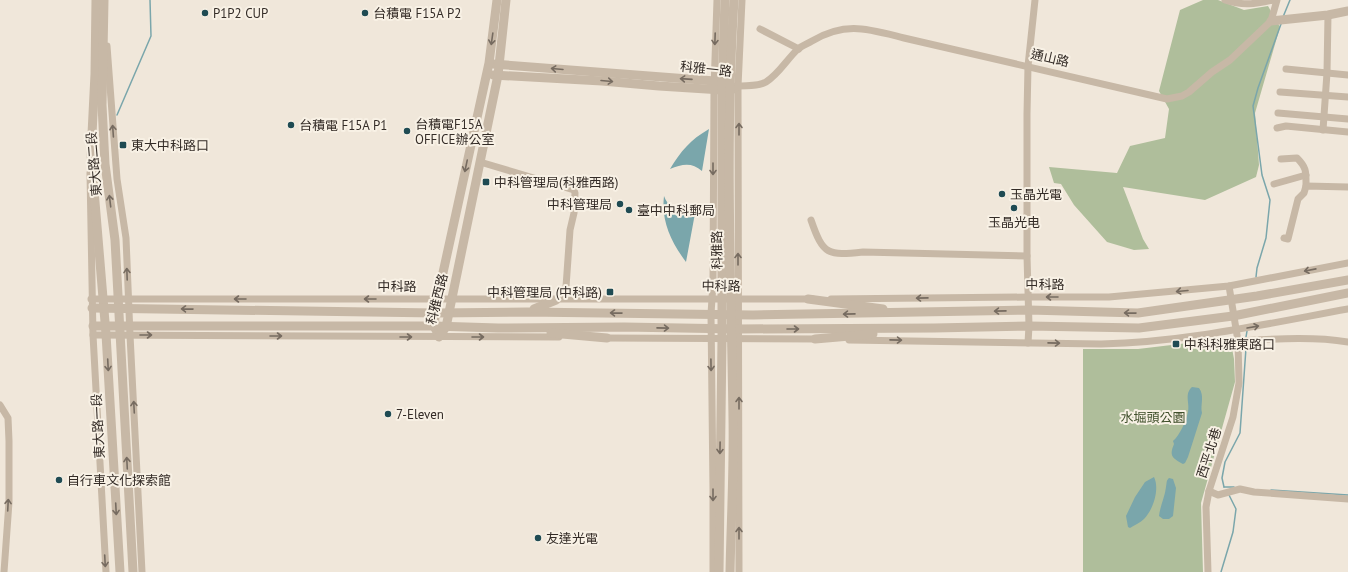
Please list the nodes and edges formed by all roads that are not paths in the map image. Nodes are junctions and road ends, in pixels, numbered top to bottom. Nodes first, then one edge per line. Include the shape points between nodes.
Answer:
1 (96, 0) edge
2 (104, 0) edge
3 (496, 0) edge
4 (506, 0) edge
5 (717, 0) edge
6 (725, 0) edge
7 (734, 0) edge
8 (742, 0) edge
9 (1035, 0) edge
10 (1225, 0) edge
11 (1273, 0) edge
12 (1277, 0) edge
13 (1348, 11) edge
14 (1328, 15) junction
15 (105, 19) junction
16 (1279, 20) junction
17 (760, 29) dead end
18 (799, 49) junction
19 (489, 64) junction
20 (500, 64) junction
21 (1028, 66) junction
22 (1286, 69) dead end
23 (1327, 73) junction
24 (487, 74) junction
25 (498, 75) junction
26 (1348, 75) edge
27 (725, 86) junction
28 (1280, 92) dead end
29 (1326, 95) junction
30 (1348, 97) edge
31 (1278, 113) dead end
32 (1324, 117) junction
33 (1348, 119) edge
34 (1277, 128) dead end
35 (1323, 130) junction
36 (1348, 132) edge
37 (92, 154) junction
38 (1281, 159) dead end
39 (480, 162) junction
40 (1306, 175) junction
41 (1274, 184) dead end
42 (1306, 186) junction
43 (1348, 187) edge
44 (812, 220) dead end
45 (1284, 238) dead end
46 (1028, 256) junction
47 (1348, 262) edge
48 (1348, 280) edge
49 (1229, 286) junction
50 (1348, 293) edge
51 (1029, 297) junction
52 (118, 298) junction
53 (128, 298) junction
54 (711, 298) junction
55 (730, 299) junction
56 (808, 299) junction
57 (437, 300) junction
58 (452, 300) junction
59 (556, 300) junction
60 (1231, 300) junction
61 (92, 303) junction
62 (103, 304) junction
63 (118, 308) junction
64 (128, 308) junction
65 (1348, 309) edge
66 (1029, 310) junction
67 (449, 312) junction
68 (528, 312) junction
69 (436, 313) junction
70 (916, 313) junction
71 (711, 314) junction
72 (730, 314) junction
73 (1233, 316) junction
74 (434, 326) junction
75 (1029, 326) junction
76 (446, 327) junction
77 (498, 328) junction
78 (934, 328) junction
79 (711, 329) junction
80 (730, 329) junction
81 (93, 330) junction
82 (105, 330) junction
83 (1236, 330) junction
84 (119, 331) junction
85 (129, 331) junction
86 (439, 337) junction
87 (607, 338) junction
88 (711, 339) junction
89 (722, 339) junction
90 (735, 339) junction
91 (815, 339) junction
92 (1238, 341) junction
93 (1348, 342) edge
94 (1028, 343) junction
95 (0, 405) edge
96 (1209, 491) junction
97 (1348, 499) edge
98 (4, 572) edge
99 (106, 572) edge
100 (120, 572) edge
101 (133, 572) edge
102 (142, 572) edge
103 (713, 572) edge
104 (719, 572) edge
105 (730, 572) edge
106 (739, 572) edge
107 (1208, 572) edge

1 - 37 street, 東大路二段
2 - 15 street, 東大路二段
3 -> 19 street, 科雅西路
4 - 20 street, 科雅西路
5 -> 27 street, 科雅路
6 - 27 street, 科雅路
7 - 27 street, 科雅路 via 732,39
8 - 27 street, 科雅路
9 - 21 street
10 - 11 street via 1238,4 1252,4
12 - 16 street
13 - 14 street
14 - 16 street
14 - 23 street
52 -> 15 street, 東大路二段 via 102,105
53 -> 15 street via 126,238 117,179
16 - 21 street, 通山路 via 1189,92 1167,99
17 - 18 street
18 - 21 street, 通山路 via 822,35 854,28
18 - 27 street, 通山路 via 766,82 758,85
19 - 20 street, 科雅一路
19 - 24 street, 科雅西路
20 - 25 street, 科雅西路
27 -> 20 street, 科雅一路
21 - 46 street
22 - 23 street
23 - 26 street
23 - 29 street
24 - 25 street, 科雅一路
24 -> 57 street, 科雅西路
25 -> 27 street, 科雅一路 via 658,86
25 - 39 street, 科雅西路
27 -> 54 street, 科雅路
27 - 55 street, 科雅路
55 -> 27 street, 科雅路
28 - 29 street
29 - 30 street
29 - 32 street
31 - 32 street
32 - 33 street
32 - 35 street
34 - 35 street via 1286,126
35 - 36 street
37 - 61 street via 89,180
37 - 62 street, 東大路二段
38 - 40 street via 1297,158 1304,165
39 - 58 street, 科雅西路
39 - 59 street via 574,190 566,287
40 - 41 street
40 - 42 street
42 - 43 street
42 - 45 street via 1298,199 1288,239
44 - 46 street via 823,248 832,253
46 - 51 street
47 -> 49 street, 中科路
48 - 60 street, 中科路
49 -> 51 street, 中科路 via 1109,297
49 - 60 street, 西平北巷
50 - 73 street
51 -> 56 street, 中科路
51 - 66 street
52 - 53 street, 中科路
52 - 62 street, 中科路
52 - 63 street, 東大路二段
57 -> 53 street, 中科路
53 - 64 street
54 - 55 street, 中科路
54 - 59 street, 中科路
54 - 71 street, 科雅路
55 - 56 street, 中科路
55 - 72 street, 科雅路
56 - 70 street
57 - 58 street, 中科路
57 - 69 street, 科雅西路
58 - 59 street, 中科路
58 - 67 street, 科雅西路
59 - 68 street
60 -> 66 street, 中科路 via 1138,313
60 - 73 street, 西平北巷
61 - 62 street, 中科路
61 - 81 street
62 - 63 street, 中科路
62 - 82 street, 東大路二段
63 - 64 street, 中科路
63 - 84 street, 東大路二段
69 -> 64 street, 中科路
64 - 85 street
83 -> 65 street
66 -> 70 street, 中科路
66 - 75 street
67 - 68 street, 中科路
67 - 69 street, 中科路
67 - 76 street, 科雅西路
71 -> 68 street, 中科路
69 - 74 street, 科雅西路
70 -> 72 street, 中科路
71 - 72 street, 中科路
71 - 79 street, 科雅路
72 - 80 street, 科雅路
73 - 75 street via 1139,328
73 - 83 street, 西平北巷
74 - 76 street
74 - 85 street
74 - 86 street, 科雅西路
75 - 78 street
75 - 94 street
76 - 77 street
76 - 86 street, 科雅西路
77 -> 79 street
77 - 87 street
80 -> 78 street
78 - 91 street
79 - 80 street
79 - 88 street, 科雅路
80 - 89 street, 科雅路
80 - 90 street, 科雅路
81 - 82 street
81 -> 99 street
82 - 84 street
82 -> 100 street, 東大路一段
83 - 92 street, 西平北巷
94 -> 83 street via 1138,343
84 - 85 street
101 -> 84 street, 東大路一段
85 -> 86 street
102 -> 85 street
86 -> 87 street
87 - 88 street
88 - 89 street
88 -> 103 street, 科雅路
89 - 90 street
89 -> 104 street, 科雅路
90 - 91 street
90 - 105 street, 科雅路
106 -> 90 street, 科雅路
91 -> 94 street
92 - 93 street via 1286,339
92 - 96 street, 西平北巷 via 1240,383 1233,417
98 -> 95 street via 9,441 8,418
96 - 97 street via 1218,495 1240,489
96 - 107 street, 西平北巷 via 1206,512

